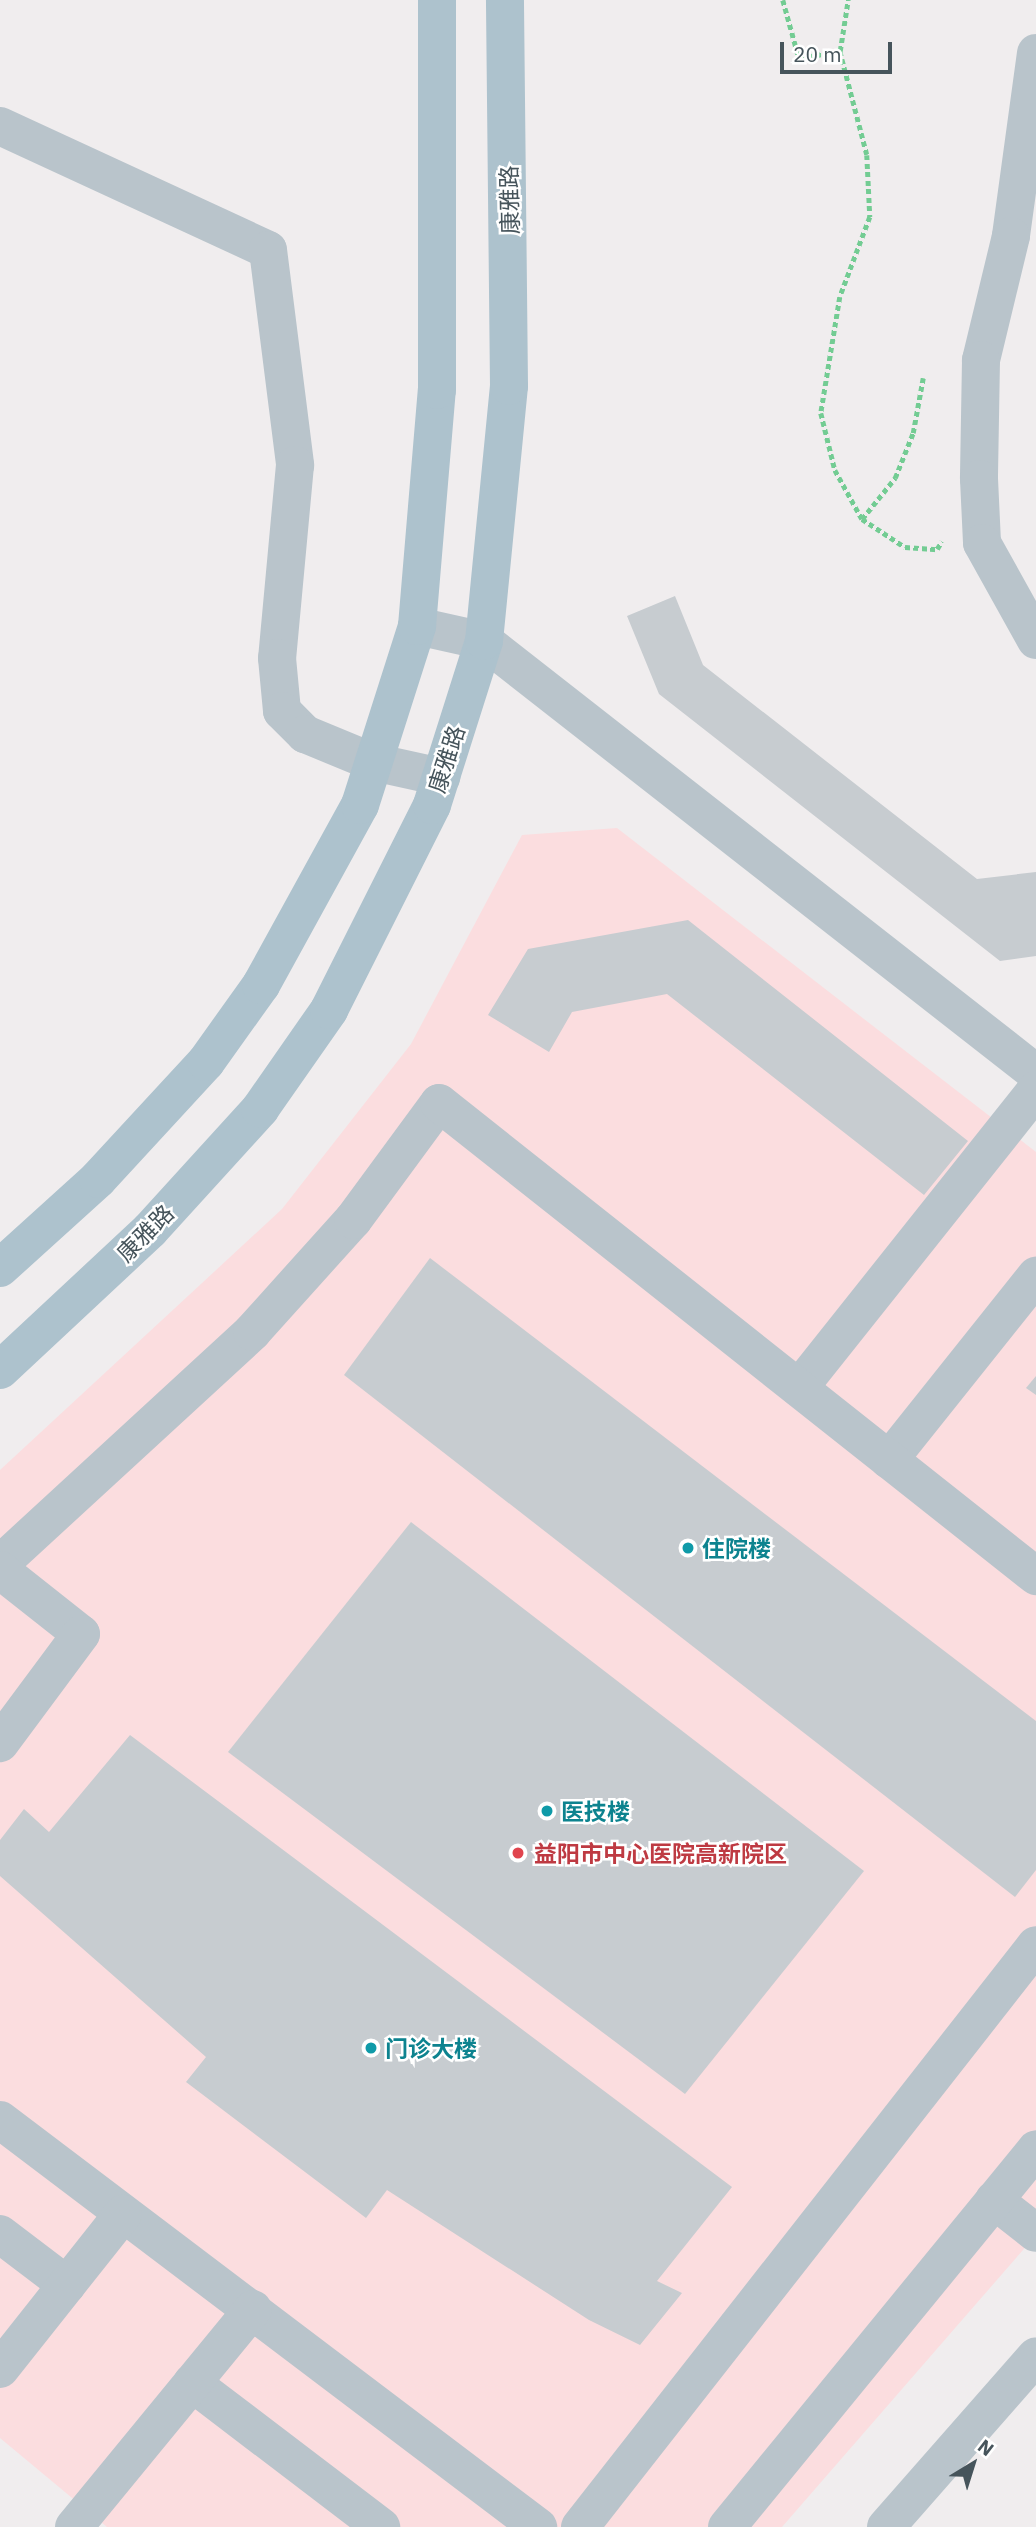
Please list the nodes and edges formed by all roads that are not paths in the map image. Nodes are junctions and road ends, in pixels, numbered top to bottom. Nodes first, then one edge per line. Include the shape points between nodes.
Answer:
1 (438, 0) edge
2 (505, 0) edge
3 (1036, 53) edge
4 (0, 126) edge
5 (417, 626) junction
6 (1036, 640) edge
7 (484, 641) junction
8 (373, 762) junction
9 (441, 777) junction
10 (1036, 1073) edge
11 (1036, 1090) edge
12 (0, 1268) edge
13 (1036, 1276) edge
14 (0, 1370) edge
15 (799, 1388) junction
16 (888, 1460) junction
17 (0, 1564) edge
18 (0, 1570) edge
19 (1036, 1576) edge
20 (0, 1743) edge
21 (1036, 1945) edge
22 (0, 2120) edge
23 (1036, 2148) edge
24 (995, 2200) junction
25 (122, 2214) junction
26 (1036, 2233) edge
27 (0, 2234) edge
28 (66, 2285) junction
29 (253, 2309) junction
30 (1036, 2356) edge
31 (0, 2369) edge
32 (192, 2383) junction
33 (74, 2527) edge
34 (380, 2527) edge
35 (538, 2527) edge
36 (580, 2527) edge
37 (727, 2527) edge
38 (886, 2527) edge

1 - 5 main road via 437,390
2 - 7 main road, 康雅路 via 509,386
3 - 6 street via 1011,236 981,360 979,479 982,543
4 - 8 street via 268,250 295,465 277,658 282,711 305,734
5 - 7 street
5 - 8 main road
7 - 9 main road, 康雅路
7 - 10 street
8 - 9 street
8 - 12 main road via 360,805 261,985 206,1062 98,1180
9 - 14 main road, 康雅路 via 329,1010 260,1108 150,1230
11 - 15 street
13 - 16 street
15 - 16 street
15 - 17 street via 439,1103 353,1220 252,1332
16 - 19 street
18 - 20 street via 81,1634
21 - 36 street
22 - 25 street
23 - 24 street
24 - 26 street
24 - 37 street
25 - 28 street
25 - 29 street
27 - 28 street
28 - 31 street
29 - 32 street
29 - 35 street
30 - 38 street
32 - 33 street
32 - 34 street

